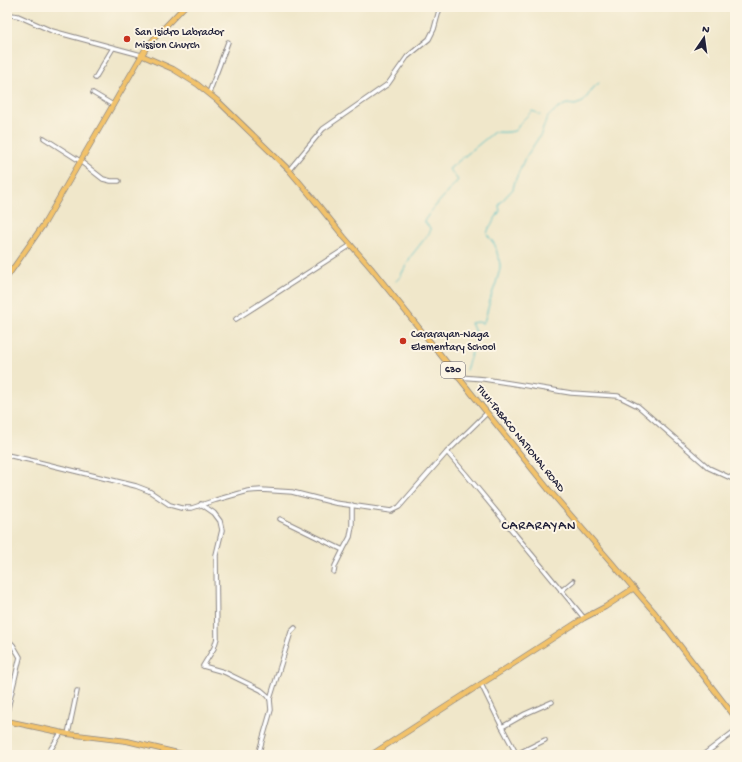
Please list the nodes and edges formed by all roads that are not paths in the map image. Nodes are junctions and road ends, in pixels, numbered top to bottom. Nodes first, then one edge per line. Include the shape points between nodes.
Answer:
1 (184, 7) edge
2 (440, 7) edge
3 (7, 16) edge
4 (228, 42) dead end
5 (113, 48) junction
6 (142, 55) junction
7 (95, 78) dead end
8 (93, 93) dead end
9 (208, 93) junction
10 (113, 105) junction
11 (44, 138) dead end
12 (80, 161) junction
13 (288, 170) junction
14 (119, 181) dead end
15 (351, 245) junction
16 (7, 277) edge
17 (236, 319) dead end
18 (459, 377) junction
19 (487, 413) junction
20 (447, 452) junction
21 (7, 456) edge
22 (735, 480) edge
23 (201, 504) junction
24 (352, 505) junction
25 (280, 519) dead end
26 (343, 550) junction
27 (334, 572) dead end
28 (573, 581) dead end
29 (634, 588) junction
30 (561, 592) junction
31 (584, 618) junction
32 (295, 628) dead end
33 (7, 640) edge
34 (481, 684) junction
35 (76, 691) dead end
36 (270, 699) junction
37 (552, 702) dead end
38 (7, 712) edge
39 (735, 717) edge
40 (7, 721) edge
41 (502, 727) junction
42 (735, 731) edge
43 (61, 733) junction
44 (68, 734) junction
45 (545, 740) dead end
46 (47, 755) edge
47 (186, 755) edge
48 (258, 755) edge
49 (371, 755) edge
50 (517, 755) edge
51 (703, 755) edge

1 - 6 main road
2 - 13 street via 429,39 407,57 388,84 323,129
3 - 5 street via 18,16 52,31
4 - 9 street
5 - 6 street
5 - 7 street
6 - 9 main road, TIWI-TABACO NATIONAL ROAD / 630 via 173,69
6 - 10 main road
8 - 10 street
9 - 13 main road, TIWI-TABACO NATIONAL ROAD / 630
10 - 12 main road
11 - 12 street
12 - 14 street via 103,179
12 - 16 main road via 44,224
13 - 15 main road, TIWI-TABACO NATIONAL ROAD / 630
15 - 17 street
15 - 18 main road, TIWI-TABACO NATIONAL ROAD / 630
18 - 19 main road, TIWI-TABACO NATIONAL ROAD / 630
18 - 22 street via 571,393 618,396 638,406 709,468
19 - 20 street
19 - 29 main road, TIWI-TABACO NATIONAL ROAD / 630 via 549,490
20 - 24 street via 399,507 391,511
20 - 30 street
21 - 23 street via 136,486 170,505 181,508 192,508
23 - 24 street via 261,490 288,492
23 - 36 street via 214,513 220,521 222,530 216,555 217,638 203,666 224,672 261,690
24 - 26 street via 350,537
25 - 26 street
26 - 27 street
28 - 30 street
29 - 31 main road
29 - 39 main road, TIWI-TABACO NATIONAL ROAD / 630
30 - 31 street
31 - 34 main road
32 - 36 street via 290,632
33 - 38 street via 20,657
34 - 41 street
34 - 49 main road
35 - 44 street
36 - 48 street via 271,710
37 - 41 street
40 - 43 main road
41 - 50 street
42 - 51 street
43 - 44 main road
43 - 46 street
44 - 47 main road via 127,741
45 - 50 street

